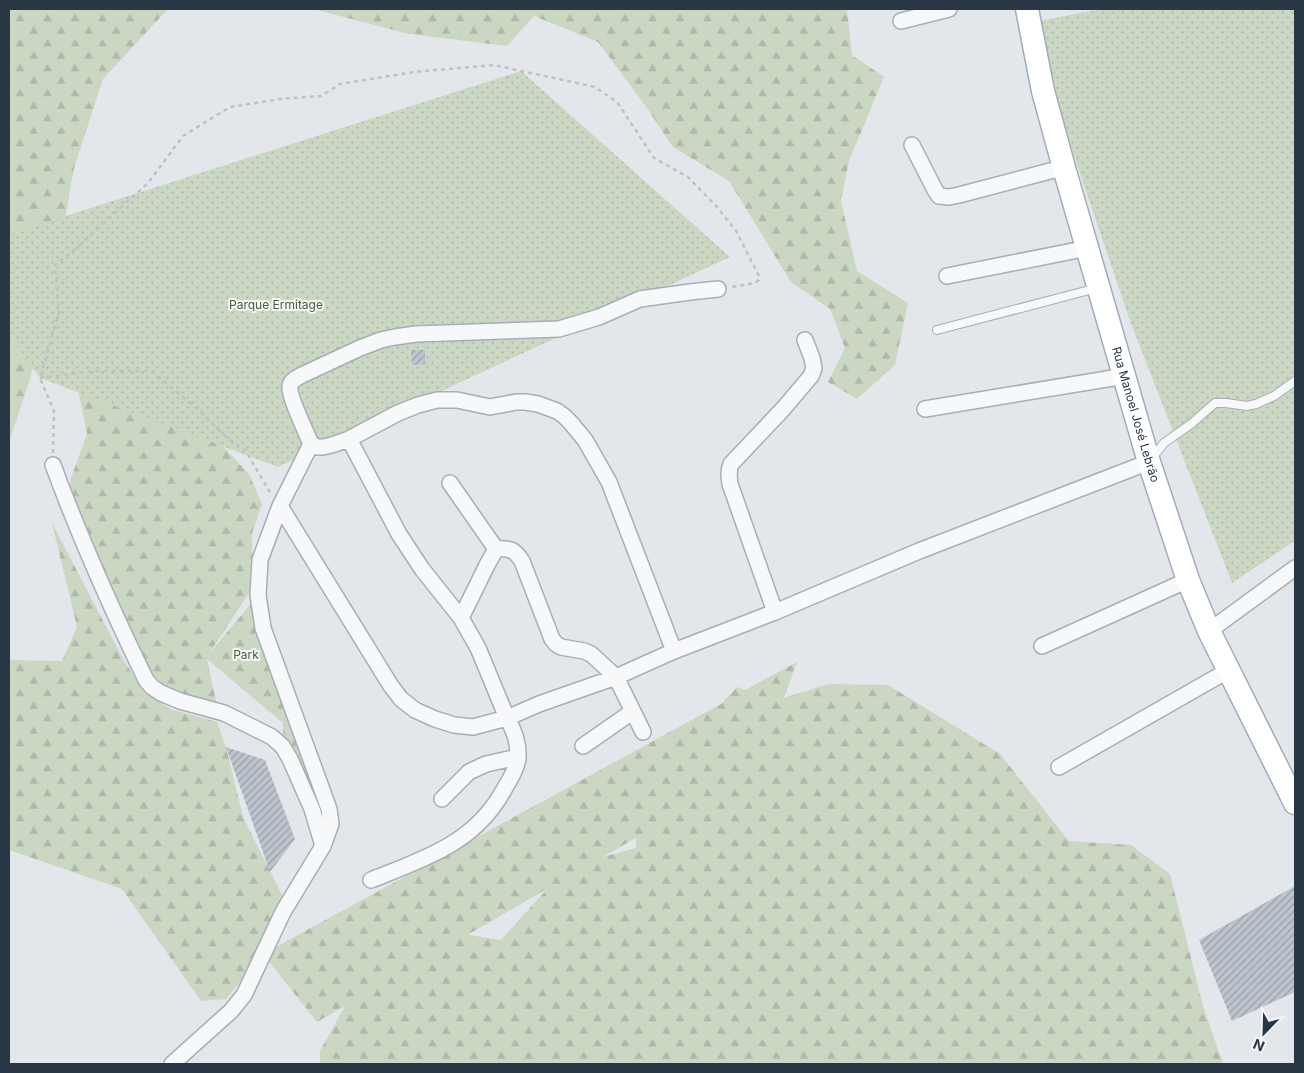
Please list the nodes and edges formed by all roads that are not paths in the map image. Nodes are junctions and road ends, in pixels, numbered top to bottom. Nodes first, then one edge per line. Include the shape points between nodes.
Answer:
1 (949, 9) edge
2 (1027, 9) edge
3 (901, 21) dead end
4 (912, 144) dead end
5 (1064, 168) junction
6 (1088, 248) junction
7 (947, 276) dead end
8 (1098, 288) junction
9 (718, 289) road end
10 (938, 330) dead end
11 (805, 340) dead end
12 (1125, 376) junction
13 (1295, 381) edge
14 (924, 409) dead end
15 (349, 439) junction
16 (311, 444) junction
17 (1149, 462) junction
18 (53, 465) road end
19 (450, 483) dead end
20 (280, 506) junction
21 (496, 549) junction
22 (1295, 568) edge
23 (1188, 580) junction
24 (775, 612) junction
25 (461, 618) junction
26 (1209, 631) junction
27 (1042, 646) dead end
28 (674, 650) junction
29 (1229, 670) junction
30 (616, 677) junction
31 (632, 712) junction
32 (507, 718) junction
33 (642, 732) dead end
34 (584, 746) dead end
35 (518, 757) junction
36 (1059, 767) dead end
37 (1293, 793) edge
38 (442, 799) dead end
39 (323, 846) junction
40 (371, 880) dead end
41 (172, 1064) edge

1 - 3 street
2 - 5 main road, Rua Manoel José Lebrão via 1043,91
4 - 5 street via 935,190 944,197
5 - 6 main road, Rua Manoel José Lebrão
6 - 7 street
6 - 8 main road, Rua Manoel José Lebrão
8 - 10 lane
8 - 12 main road, Rua Manoel José Lebrão
9 - 16 street via 640,299 599,317 559,328 416,334 360,348 302,375 290,385
11 - 24 street via 814,368 811,376 729,467 730,484
12 - 14 street
12 - 17 main road, Rua Manoel José Lebrão
13 - 17 lane via 1256,404 1215,403 1164,444
15 - 16 street via 323,448
15 - 25 street via 399,534
15 - 28 street via 398,413 437,400 457,400 490,407 525,402 557,411 585,440 608,482
16 - 20 street
17 - 23 main road, Rua Manoel José Lebrão
17 - 24 street via 919,551
18 - 39 street via 117,621 146,680 161,693 249,724 283,747 312,809
19 - 21 street
20 - 32 street via 401,699 415,710 454,725 473,727
20 - 39 street via 260,560 258,595 263,628 329,809 331,824
21 - 25 street
21 - 30 street via 511,550 522,561 556,644 588,653
22 - 26 street
23 - 26 main road, Rua Manoel José Lebrão
23 - 27 street
24 - 28 street
25 - 32 street via 478,648
26 - 29 main road, Rua Manoel José Lebrão
28 - 30 street
29 - 36 street
29 - 37 main road, Rua Manoel José Lebrão
30 - 31 street
30 - 32 street
31 - 33 street
31 - 34 street
32 - 35 street via 516,736
35 - 38 street via 486,764 469,772
35 - 40 street via 516,768 502,794 474,828 448,846
39 - 41 street via 283,912 244,995 232,1011

